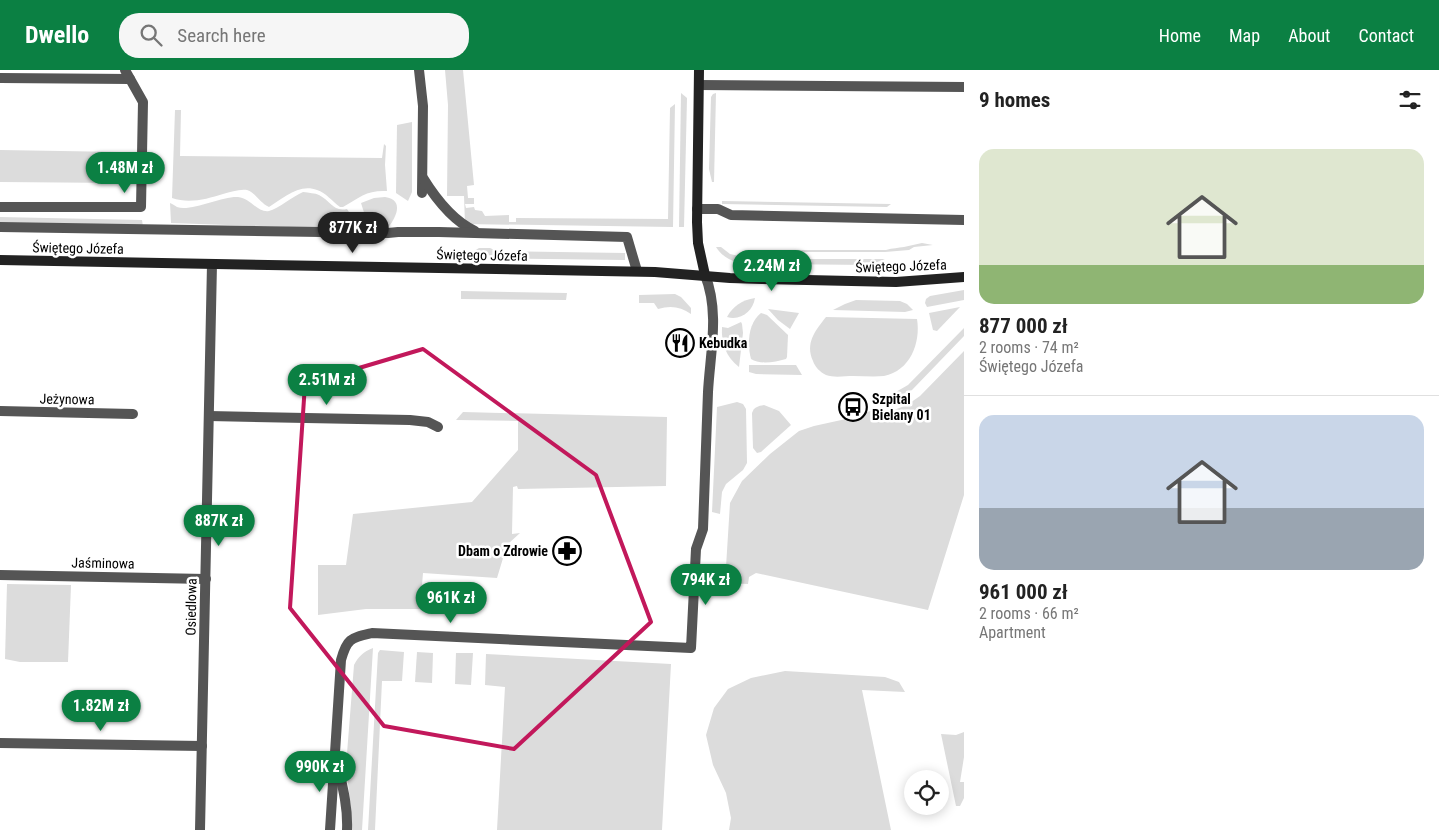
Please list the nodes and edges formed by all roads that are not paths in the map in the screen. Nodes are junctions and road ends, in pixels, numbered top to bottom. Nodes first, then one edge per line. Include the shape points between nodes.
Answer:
1 (419, 70) edge
2 (699, 70) edge
3 (128, 75) edge
4 (0, 78) edge
5 (699, 85) junction
6 (964, 87) edge
7 (422, 177) junction
8 (422, 193) dead end
9 (0, 207) edge
10 (697, 209) junction
11 (964, 220) edge
12 (0, 227) edge
13 (479, 234) junction
14 (0, 260) edge
15 (212, 264) junction
16 (637, 271) junction
17 (705, 275) junction
18 (964, 277) edge
19 (0, 411) edge
20 (134, 414) dead end
21 (209, 416) junction
22 (438, 427) dead end
23 (0, 575) edge
24 (206, 579) junction
25 (0, 743) edge
26 (202, 746) junction
27 (335, 758) junction
28 (200, 830) edge
29 (330, 830) edge
30 (347, 830) edge

1 - 7 street via 423,106
2 - 5 street
3 - 4 street
3 - 9 street via 143,102 141,207
5 - 6 street
5 - 10 street
7 - 8 street
7 - 13 street via 450,213
10 - 11 street via 718,210 731,215
10 - 17 street via 697,233
12 - 13 street
13 - 16 street via 627,237
14 - 15 street, Świętego Józefa
15 - 16 street, Świętego Józefa
15 - 21 street, Osiedlowa
16 - 17 street, Świętego Józefa
17 - 18 street, Świętego Józefa via 896,282
17 - 27 street via 712,298 713,321 703,530 696,549 691,648 372,633 355,637 345,645 341,660
19 - 20 street, Jeżynowa
21 - 22 street via 410,420
21 - 24 street, Osiedlowa
23 - 24 street, Jaśminowa
24 - 26 street, Osiedlowa
25 - 26 street
26 - 28 street, Osiedlowa
27 - 29 street
27 - 30 street via 345,799

